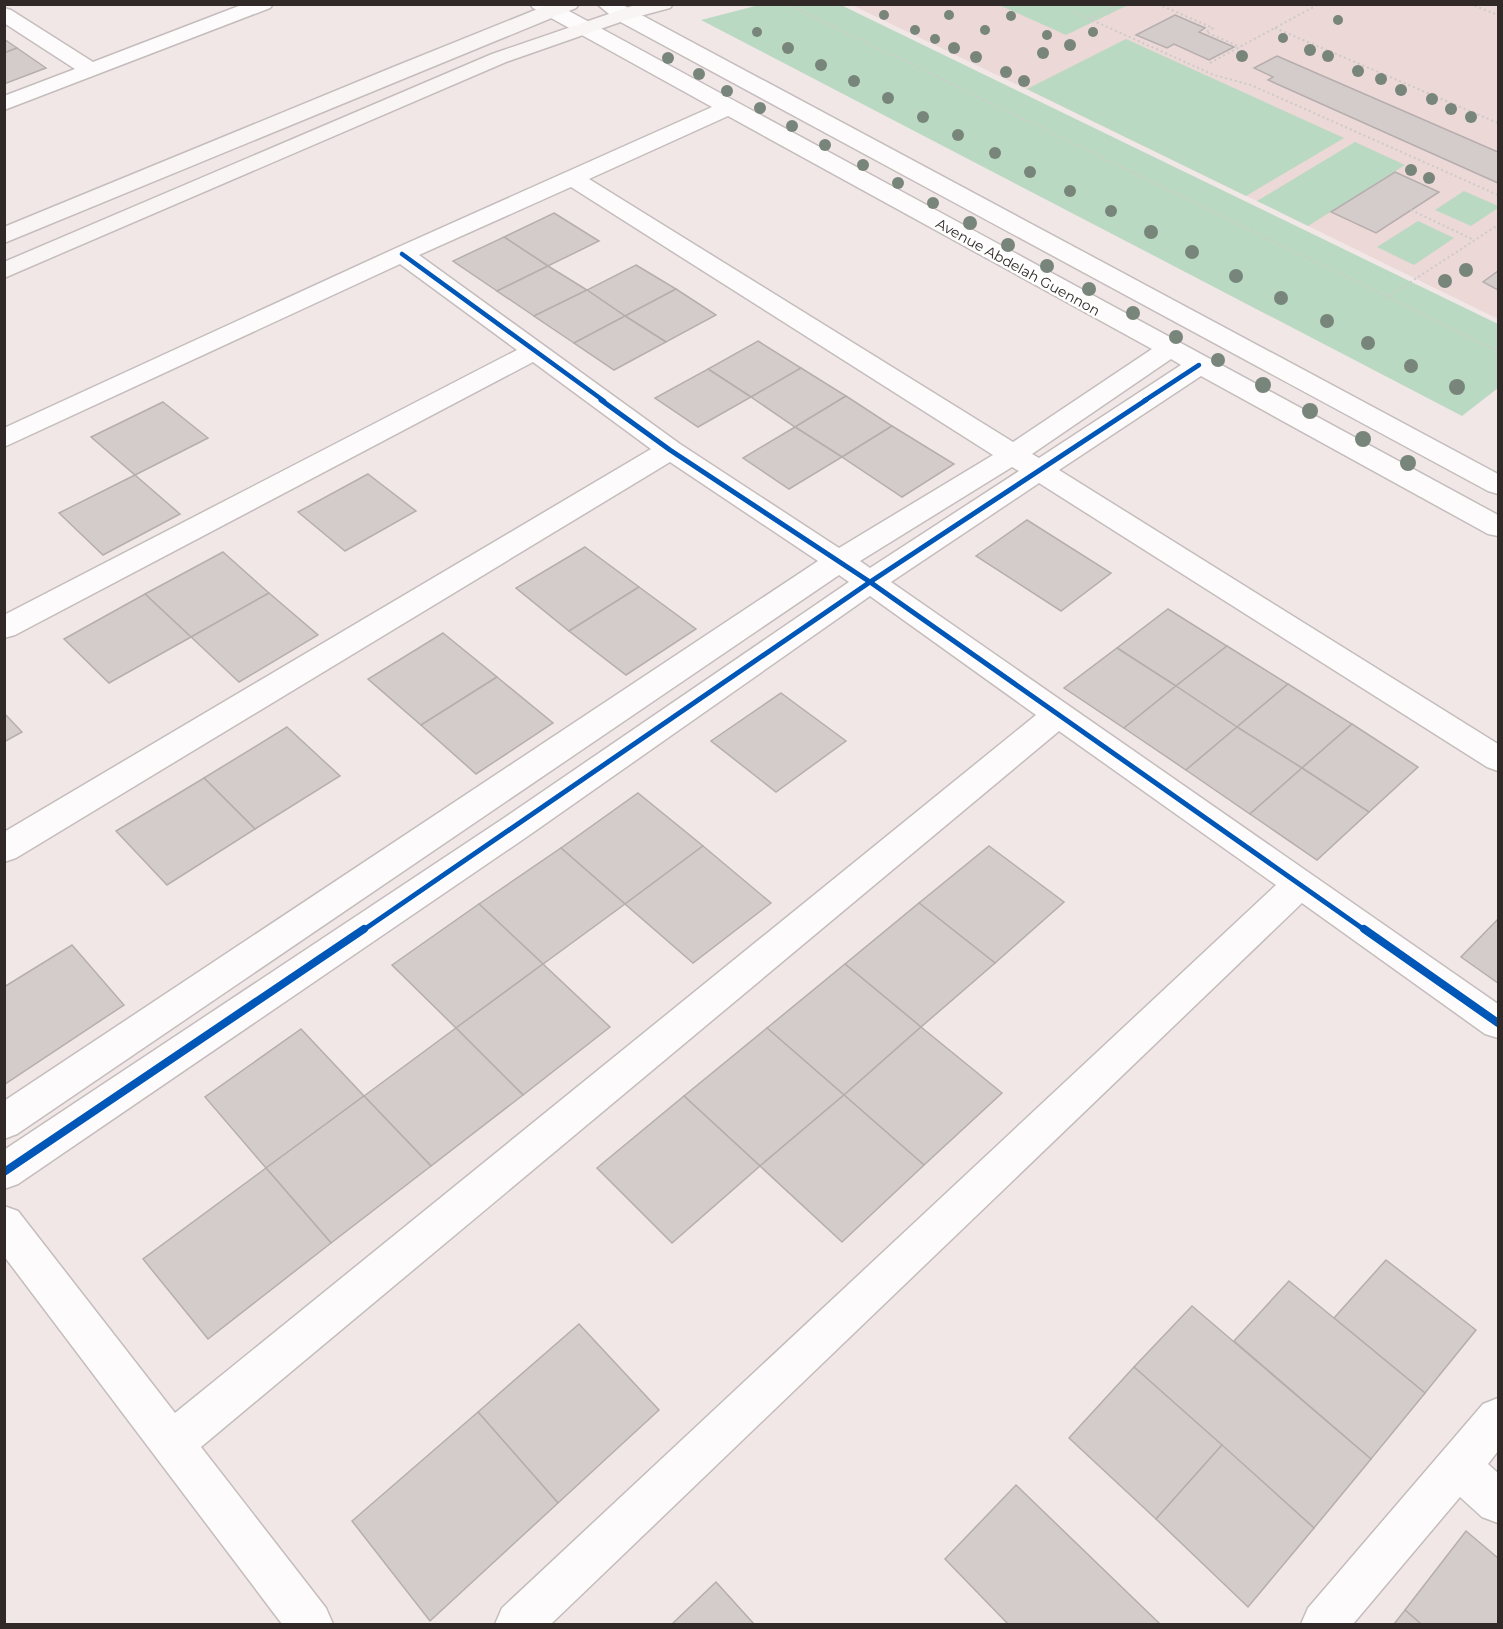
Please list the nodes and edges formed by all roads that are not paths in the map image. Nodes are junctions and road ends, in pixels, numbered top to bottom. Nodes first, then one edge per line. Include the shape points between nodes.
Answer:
1 (23, 4) edge
2 (263, 4) edge
3 (663, 4) edge
4 (553, 7) edge
5 (615, 10) edge
6 (4, 13) edge
7 (582, 28) junction
8 (91, 70) junction
9 (4, 104) edge
10 (728, 108) junction
11 (571, 177) junction
12 (4, 236) edge
13 (402, 254) junction
14 (4, 271) edge
15 (1169, 350) junction
16 (534, 351) junction
17 (1199, 365) junction
18 (4, 439) edge
19 (670, 450) junction
20 (1012, 455) junction
21 (1039, 471) junction
22 (1496, 481) edge
23 (1465, 508) junction
24 (1498, 527) edge
25 (839, 561) junction
26 (870, 582) junction
27 (4, 627) edge
28 (1059, 713) junction
29 (1498, 759) edge
30 (484, 801) junction
31 (516, 827) junction
32 (4, 849) edge
33 (1300, 883) junction
34 (1498, 1023) edge
35 (4, 1122) edge
36 (4, 1172) edge
37 (4, 1224) edge
38 (1498, 1419) edge
39 (173, 1442) junction
40 (1459, 1468) junction
41 (1498, 1501) edge
42 (310, 1624) edge
43 (518, 1624) edge
44 (1324, 1624) edge

1 - 6 street
2 - 8 street
3 - 5 main road
4 - 7 street, Avenue Abdelah Guennon
4 - 12 main road
5 - 7 main road
5 - 22 street
6 - 8 street
7 - 10 street, Avenue Abdelah Guennon
7 - 14 main road via 499,58
8 - 9 street
10 - 11 street
10 - 15 street, Avenue Abdelah Guennon
11 - 13 street
11 - 20 street
13 - 16 street
13 - 18 street
15 - 17 street, Avenue Abdelah Guennon
15 - 20 street
16 - 19 street
16 - 27 street
17 - 21 street
17 - 23 street, Avenue Abdelah Guennon
19 - 25 street
19 - 32 street
20 - 21 street
20 - 25 street
21 - 26 street
21 - 29 street
22 - 23 street
23 - 24 street, Avenue Abdelah Guennon
25 - 26 street
25 - 30 street
26 - 28 street
26 - 31 street
28 - 33 street
28 - 39 street
30 - 31 street
30 - 35 street
31 - 36 street
33 - 34 street
33 - 43 street
37 - 39 street
38 - 40 street
39 - 42 street
40 - 41 street
40 - 44 street

